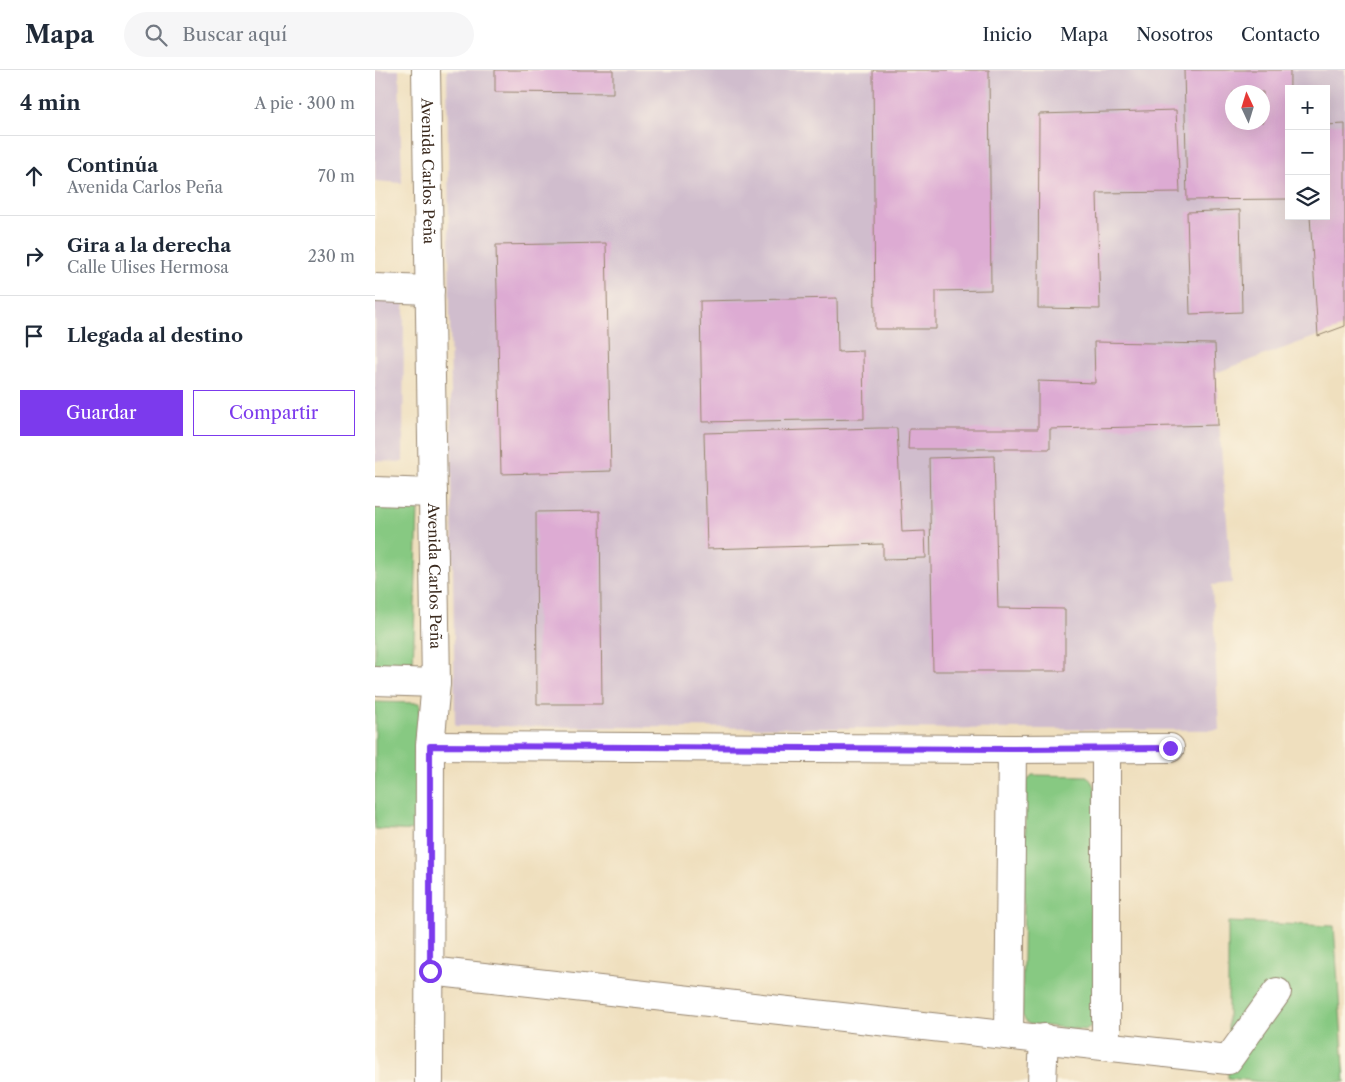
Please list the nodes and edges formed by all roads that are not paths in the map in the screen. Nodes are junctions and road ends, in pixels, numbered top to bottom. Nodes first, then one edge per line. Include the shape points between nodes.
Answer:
1 (426, 70) edge
2 (375, 288) edge
3 (430, 290) junction
4 (375, 491) edge
5 (433, 493) junction
6 (375, 681) edge
7 (437, 683) junction
8 (430, 746) junction
9 (1170, 748) dead end
10 (1012, 749) junction
11 (1106, 749) junction
12 (430, 971) junction
13 (1277, 992) dead end
14 (1009, 1035) junction
15 (1044, 1038) junction
16 (1106, 1045) junction
17 (429, 1082) edge
18 (1042, 1082) edge

1 - 3 street, Avenida Carlos Peña
2 - 3 street
3 - 5 street, Avenida Carlos Peña
4 - 5 street
5 - 7 street, Avenida Carlos Peña
6 - 7 street
7 - 8 street, Avenida Carlos Peña
8 - 10 street
8 - 12 street, Avenida Carlos Peña
9 - 11 street
10 - 11 street
10 - 14 street
11 - 16 street
12 - 14 street
12 - 17 street, Avenida Carlos Peña
13 - 16 street via 1228,1060
14 - 15 street
15 - 16 street
15 - 18 street

